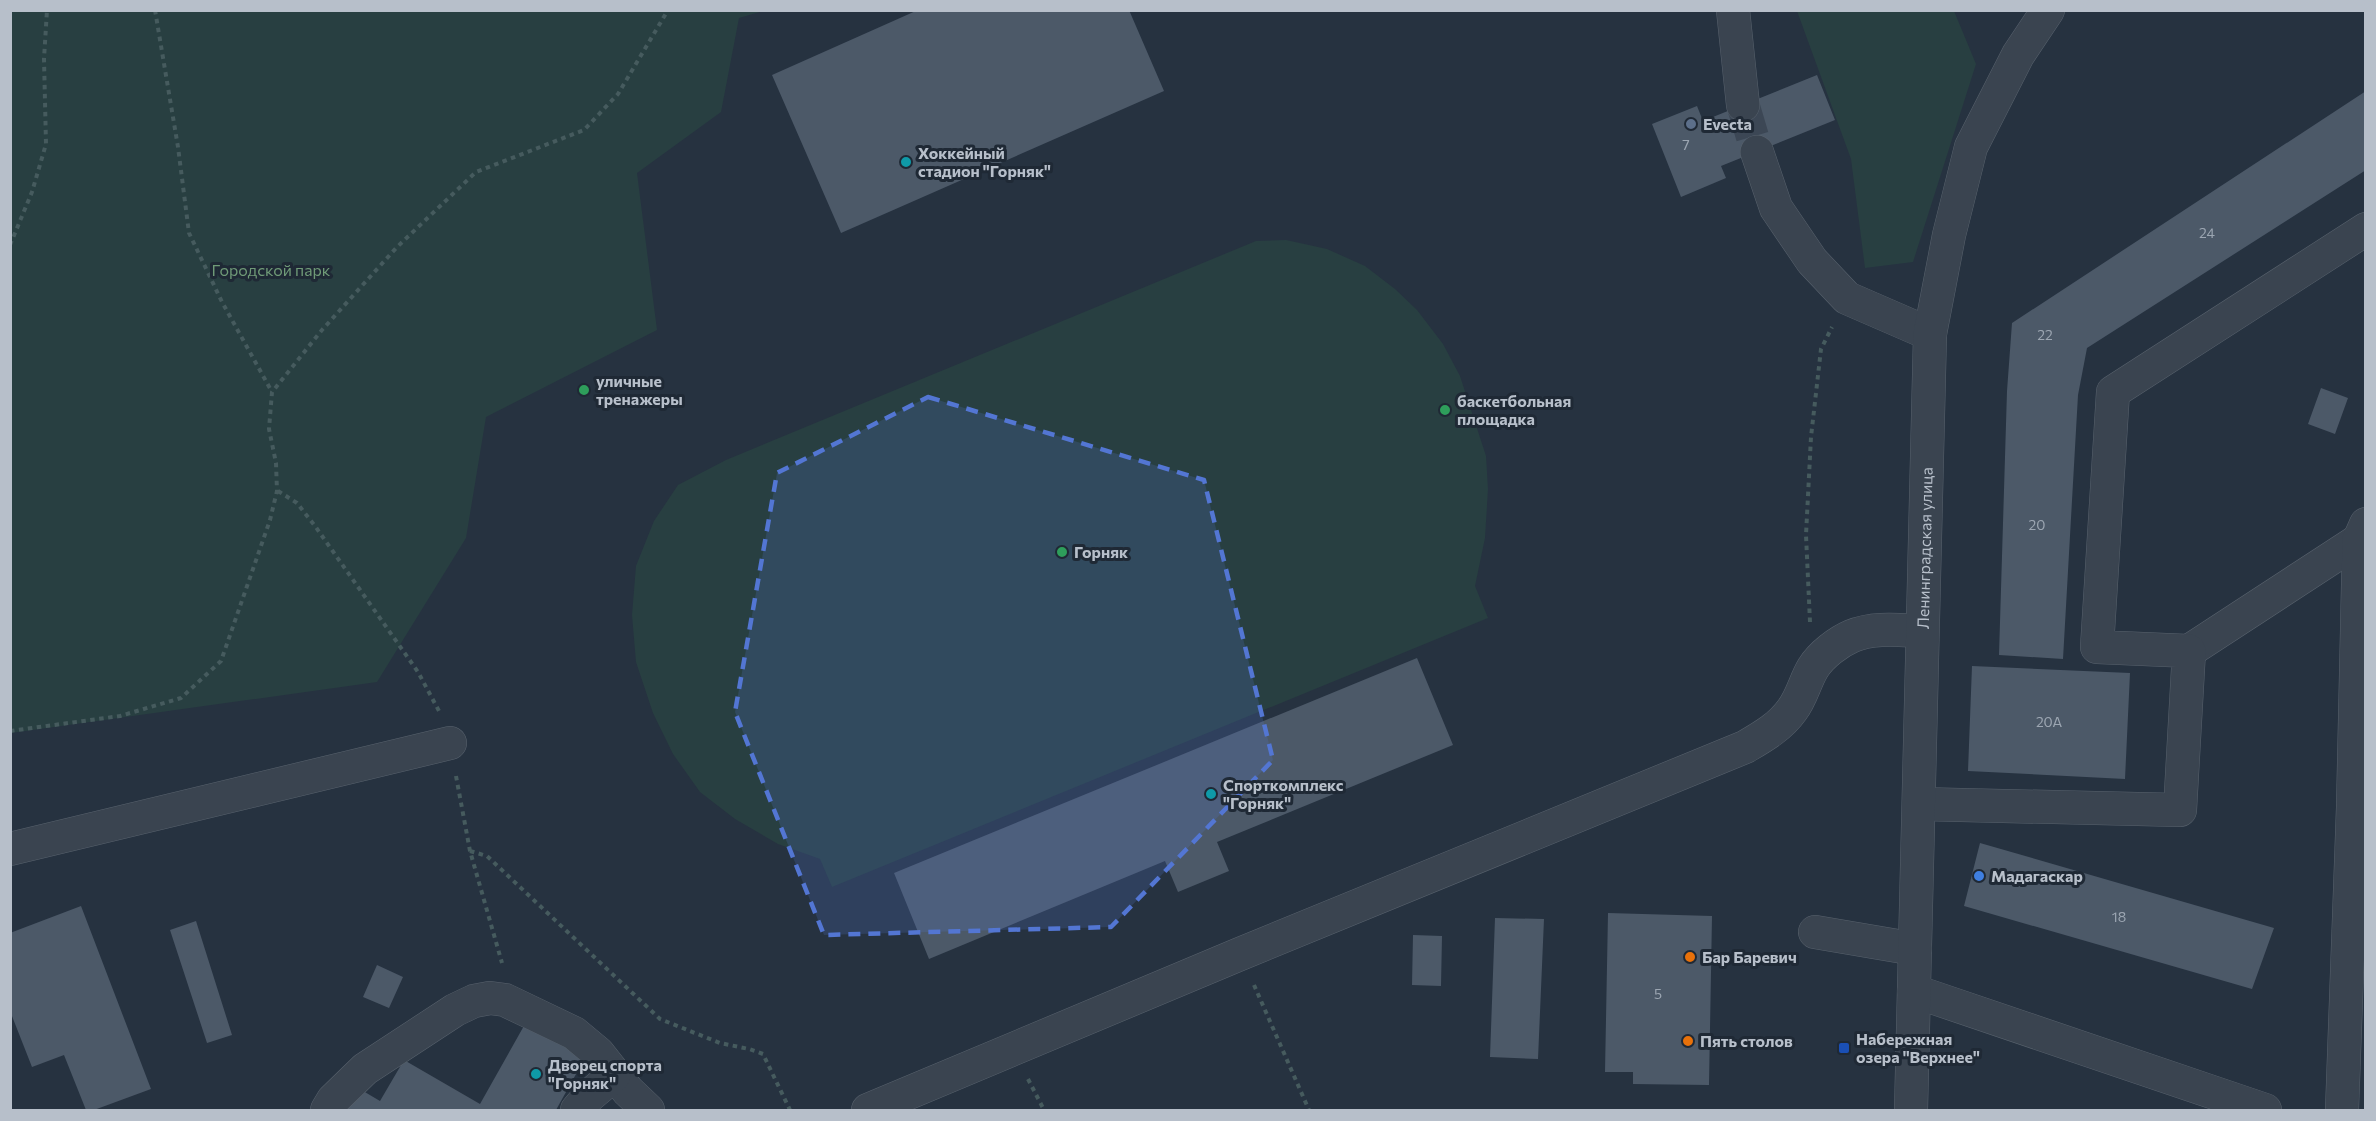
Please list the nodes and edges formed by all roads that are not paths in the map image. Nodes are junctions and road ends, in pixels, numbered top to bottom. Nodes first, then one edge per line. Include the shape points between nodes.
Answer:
1 (1733, 10) edge
2 (2048, 10) edge
3 (1743, 105) tunnel mouth
4 (1757, 152) tunnel mouth
5 (2366, 229) edge
6 (1930, 334) junction
7 (2362, 532) edge
8 (1921, 631) junction
9 (2189, 651) junction
10 (450, 743) dead end
11 (1919, 804) junction
12 (10, 849) edge
13 (1815, 932) dead end
14 (1915, 949) junction
15 (1914, 991) junction
16 (614, 1075) junction
17 (327, 1110) edge
18 (577, 1110) edge
19 (648, 1110) edge
20 (868, 1110) edge
21 (1911, 1110) edge
22 (2265, 1110) edge
23 (2342, 1110) edge

1 - 3 street
2 - 6 street, Ленинградская улица via 2018,55 1971,147
4 - 6 street via 1776,208 1812,261 1847,298
5 - 9 street via 2113,392 2097,647
6 - 8 street, Ленинградская улица
7 - 9 street
7 - 23 street
8 - 11 street, Ленинградская улица
8 - 20 street via 1876,630 1852,636 1829,650 1813,668 1792,711 1771,731 1745,747
9 - 11 street via 2180,810
10 - 12 street
11 - 14 street, Ленинградская улица
13 - 14 street
14 - 15 street, Ленинградская улица
15 - 21 street, Ленинградская улица
15 - 22 street
16 - 17 street via 598,1053 574,1033 505,1000 490,998 455,1010 365,1069
16 - 18 street
16 - 19 street

